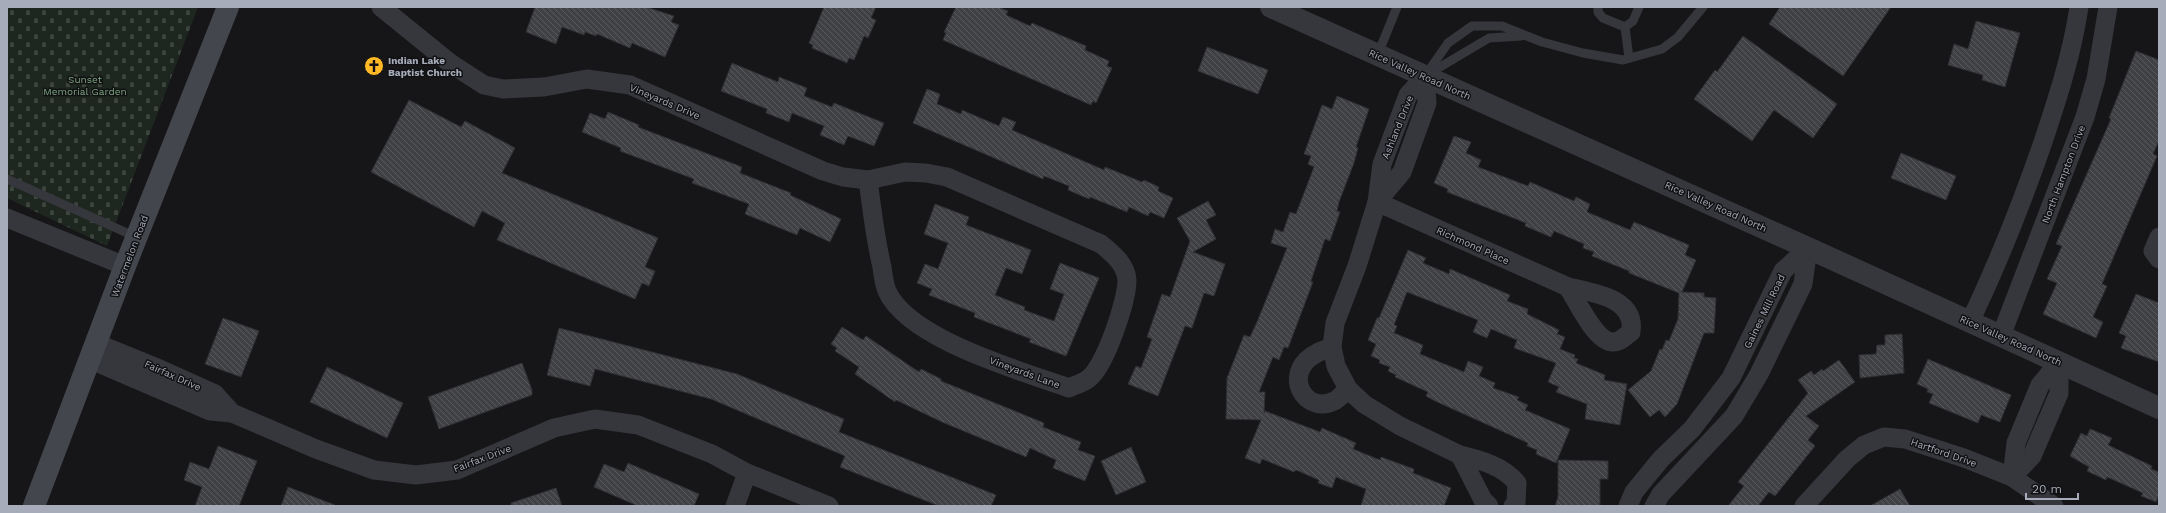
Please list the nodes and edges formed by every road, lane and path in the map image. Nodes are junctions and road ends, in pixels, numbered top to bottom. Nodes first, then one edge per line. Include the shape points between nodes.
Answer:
1 (228, 7) edge
2 (381, 7) edge
3 (1271, 7) edge
4 (1397, 7) edge
5 (1598, 7) edge
6 (1639, 7) edge
7 (1703, 7) edge
8 (2079, 7) edge
9 (2108, 7) edge
10 (1625, 28) junction
11 (1524, 36) junction
12 (1378, 54) junction
13 (1629, 58) junction
14 (1425, 76) junction
15 (7, 179) edge
16 (868, 180) junction
17 (1377, 202) junction
18 (7, 218) edge
19 (136, 237) junction
20 (2159, 237) edge
21 (1808, 248) junction
22 (2159, 259) edge
23 (125, 266) junction
24 (1568, 287) dead end
25 (1970, 322) junction
26 (2001, 336) junction
27 (1332, 347) junction
28 (92, 351) junction
29 (2059, 362) junction
30 (1348, 389) junction
31 (2159, 408) edge
32 (1460, 455) junction
33 (747, 473) junction
34 (2012, 477) junction
35 (34, 506) edge
36 (735, 506) edge
37 (829, 506) edge
38 (1489, 506) edge
39 (1513, 506) edge
40 (1628, 506) edge
41 (1654, 506) edge
42 (1804, 506) edge
43 (2054, 506) edge

1 - 19 main road, Watermelon Road
2 - 16 street, Vineyards Drive via 450,63 484,85 503,89 544,87 587,79 630,85 823,171
3 - 12 street, Rice Valley Road North
4 - 12 lane
5 - 10 lane via 1598,12 1603,18
6 - 10 lane via 1633,21
7 - 13 lane via 1678,37 1662,49
8 - 25 street via 2066,72 2027,188
9 - 26 street, North Hampton Drive via 2096,79 2085,117
10 - 13 lane
11 - 13 lane via 1583,53 1623,60
11 - 14 lane via 1489,38
11 - 14 lane via 1502,26 1472,26 1448,43
12 - 14 street, Rice Valley Road North
14 - 17 street, Ashland Drive via 1408,95 1384,159
14 - 21 street, Rice Valley Road North
15 - 19 lane
16 - 16 street, Vineyards Lane via 905,172 947,177 1100,244 1118,258 1127,279 1118,322 1102,361 1089,379 1068,388 988,359 931,333 898,308 887,290 878,250
17 - 24 street, Richmond Place
17 - 27 street, Ashland Drive via 1357,266 1337,317
18 - 23 street
19 - 23 main road, Watermelon Road
20 - 22 street via 2153,251
21 - 25 street, Rice Valley Road North
21 - 40 street, Gaines Mill Road via 1783,271 1731,378 1692,429 1661,459 1634,492
21 - 41 street via 1803,284 1759,374 1737,410 1661,494
23 - 28 main road, Watermelon Road
25 - 26 street, Rice Valley Road North
26 - 29 street, Rice Valley Road North
27 - 30 street, Ashland Drive via 1336,366
27 - 30 street via 1316,353 1307,360 1298,377 1298,386 1304,396 1312,402 1323,403 1334,401
28 - 33 street, Fairfax Drive via 155,367 215,394 232,413 316,449 374,470 416,475 457,470 554,428 596,419 638,425 712,454
28 - 35 main road, Watermelon Road
29 - 31 street, Rice Valley Road North
29 - 34 street via 2059,393 2032,456
30 - 32 street, Ashland Drive via 1364,404 1400,426
32 - 38 street via 1483,500
32 - 39 street, Ashland Drive via 1479,459 1509,474 1517,483 1517,498
33 - 36 street
33 - 37 street, Fairfax Drive
34 - 42 street, Hartford Drive via 1905,438 1884,437 1864,445 1847,459
34 - 43 street, Hartford Drive

